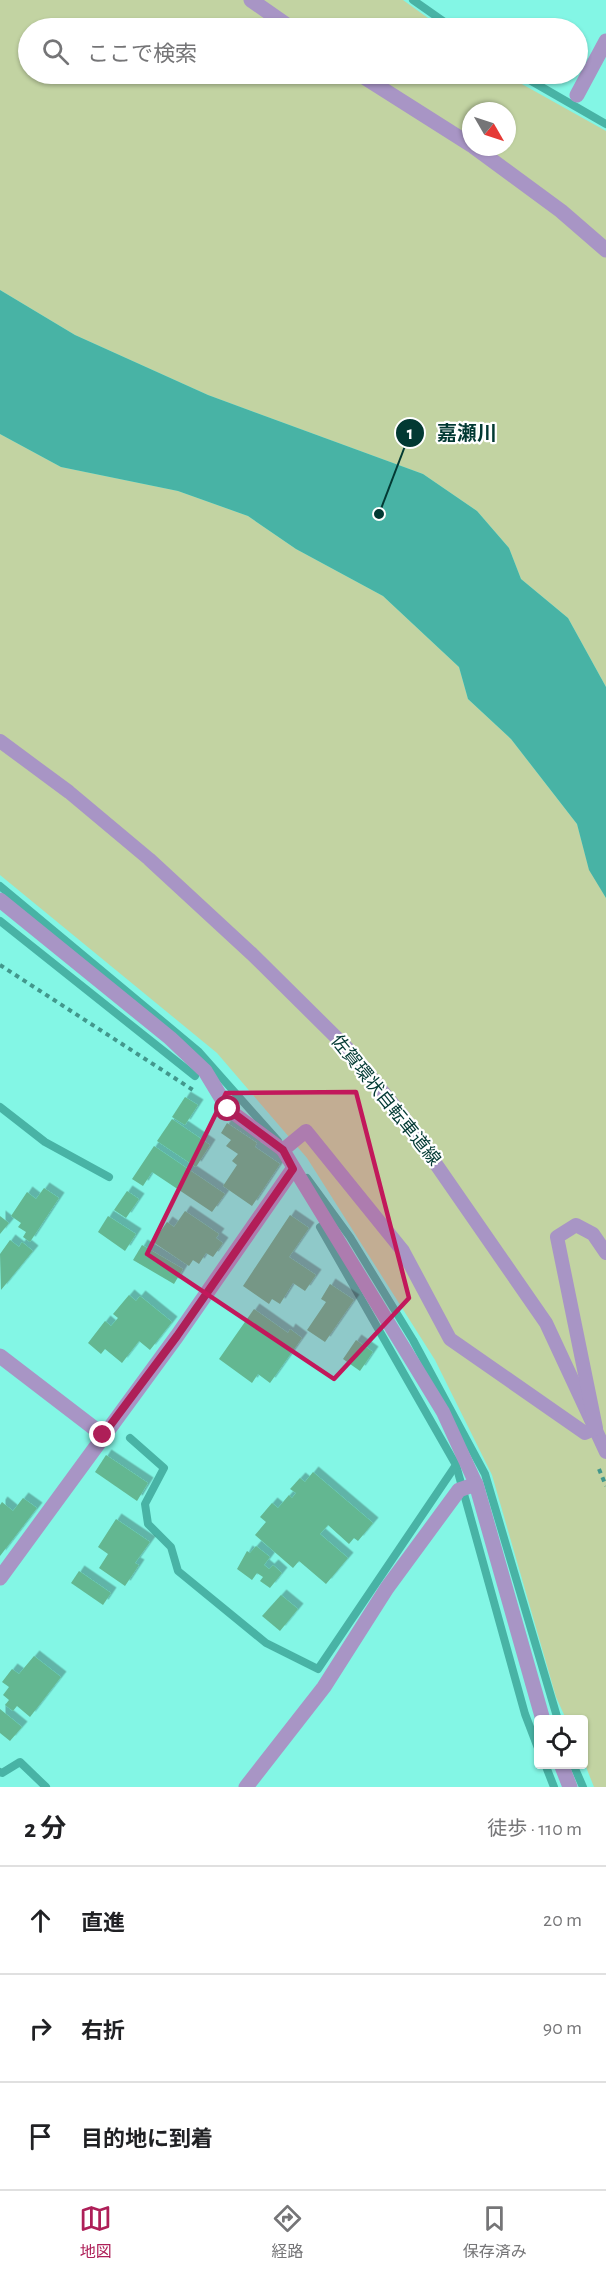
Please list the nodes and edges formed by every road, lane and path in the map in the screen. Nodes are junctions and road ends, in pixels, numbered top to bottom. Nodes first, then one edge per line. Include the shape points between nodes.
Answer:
1 (251, 0) edge
2 (277, 18) edge
3 (606, 41) edge
4 (588, 75) edge
5 (376, 84) edge
6 (583, 84) edge
7 (577, 95) dead end
8 (462, 140) edge
9 (486, 156) edge
10 (606, 250) edge
11 (0, 741) edge
12 (0, 900) edge
13 (0, 965) edge
14 (228, 1109) junction
15 (283, 1150) junction
16 (293, 1169) junction
17 (606, 1253) edge
18 (0, 1356) edge
19 (596, 1428) junction
20 (103, 1435) junction
21 (606, 1452) edge
22 (597, 1464) dead end
23 (476, 1484) junction
24 (606, 1486) edge
25 (0, 1577) edge
26 (542, 1715) edge
27 (563, 1769) edge
28 (246, 1787) edge
29 (570, 1787) edge

1 - 2 street
3 - 4 street
5 - 8 street
6 - 7 street
9 - 10 street via 561,211
11 - 19 lane via 69,792 148,859 347,1048 404,1118 546,1323
12 - 14 street via 171,1038 205,1071
13 - 14 path via 182,1084
14 - 15 lane
15 - 16 lane
15 - 19 lane via 306,1131 403,1251 450,1339 585,1433
16 - 20 street
16 - 23 lane via 443,1412
17 - 19 lane via 593,1234 576,1225 557,1237
18 - 20 street
19 - 21 lane
20 - 25 street
22 - 24 path
23 - 26 street
23 - 28 street via 459,1490 387,1588 324,1687
27 - 29 street

